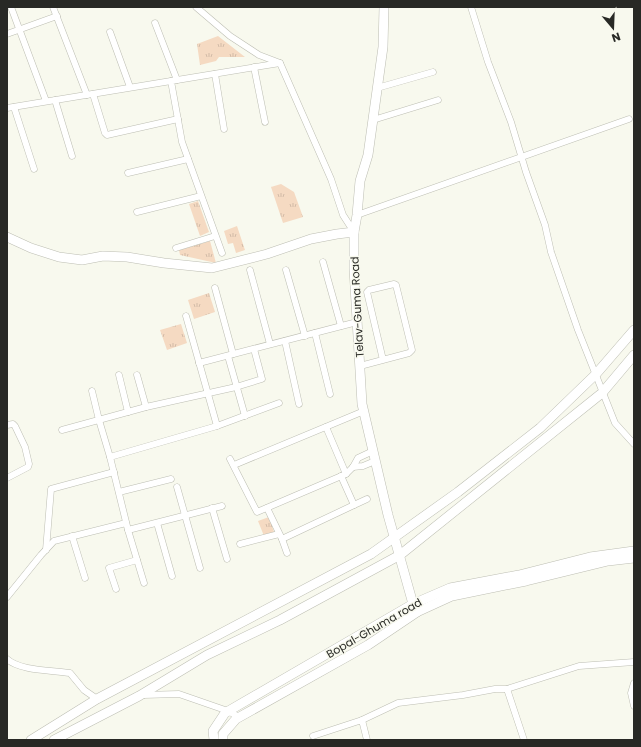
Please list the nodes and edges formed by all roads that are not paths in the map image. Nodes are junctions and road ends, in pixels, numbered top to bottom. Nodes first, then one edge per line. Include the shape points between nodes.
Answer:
1 (11, 7) edge
2 (53, 7) edge
3 (196, 7) edge
4 (384, 7) edge
5 (471, 7) edge
6 (56, 16) junction
7 (155, 23) dead end
8 (19, 30) junction
9 (110, 32) dead end
10 (7, 34) edge
11 (280, 63) junction
12 (254, 68) junction
13 (433, 72) dead end
14 (215, 74) junction
15 (174, 80) junction
16 (130, 88) junction
17 (377, 88) junction
18 (90, 94) junction
19 (55, 100) junction
20 (438, 100) dead end
21 (46, 101) junction
22 (10, 107) edge
23 (178, 119) junction
24 (630, 119) dead end
25 (373, 120) junction
26 (265, 122) dead end
27 (224, 129) dead end
28 (72, 156) dead end
29 (521, 157) junction
30 (188, 159) junction
31 (34, 168) dead end
32 (128, 173) dead end
33 (201, 196) junction
34 (137, 212) dead end
35 (357, 215) junction
36 (354, 232) junction
37 (215, 236) junction
38 (7, 237) edge
39 (176, 248) dead end
40 (222, 253) dead end
41 (323, 262) dead end
42 (250, 270) dead end
43 (286, 270) dead end
44 (215, 288) dead end
45 (186, 316) dead end
46 (357, 322) junction
47 (341, 326) junction
48 (634, 330) edge
49 (315, 333) junction
50 (305, 336) junction
51 (285, 341) junction
52 (270, 344) junction
53 (254, 349) junction
54 (231, 355) junction
55 (634, 355) edge
56 (383, 360) junction
57 (199, 363) junction
58 (360, 366) junction
59 (596, 374) junction
60 (119, 375) dead end
61 (137, 375) dead end
62 (236, 387) junction
63 (92, 391) dead end
64 (207, 393) junction
65 (602, 393) junction
66 (330, 394) dead end
67 (279, 403) dead end
68 (299, 404) dead end
69 (146, 407) junction
70 (364, 411) junction
71 (128, 412) junction
72 (245, 416) junction
73 (99, 420) junction
74 (7, 425) edge
75 (216, 426) junction
76 (326, 427) junction
77 (62, 430) dead end
78 (634, 444) edge
79 (374, 456) junction
80 (110, 457) junction
81 (230, 459) dead end
82 (234, 465) junction
83 (353, 468) junction
84 (114, 472) junction
85 (343, 475) junction
86 (7, 478) edge
87 (171, 479) dead end
88 (177, 487) dead end
89 (119, 492) junction
90 (367, 499) dead end
91 (354, 505) junction
92 (222, 506) dead end
93 (212, 508) junction
94 (267, 508) junction
95 (185, 515) junction
96 (126, 523) junction
97 (157, 523) junction
98 (128, 530) junction
99 (72, 536) junction
100 (280, 536) junction
101 (395, 538) junction
102 (240, 544) dead end
103 (46, 550) junction
104 (634, 551) edge
105 (287, 552) dead end
106 (400, 555) junction
107 (634, 558) edge
108 (227, 559) dead end
109 (137, 560) junction
110 (200, 568) dead end
111 (172, 576) dead end
112 (84, 578) dead end
113 (144, 583) dead end
114 (116, 589) dead end
115 (7, 598) edge
116 (415, 608) junction
117 (7, 659) edge
118 (634, 662) edge
119 (634, 683) edge
120 (507, 689) junction
121 (140, 696) junction
122 (97, 699) junction
123 (634, 706) edge
124 (228, 711) junction
125 (239, 717) junction
126 (362, 720) junction
127 (313, 736) dead end
128 (31, 740) edge
129 (54, 740) edge
130 (214, 740) edge
131 (223, 740) edge
132 (367, 740) edge
133 (524, 740) edge

1 - 8 street
2 - 6 street
3 - 11 street via 230,36 259,55
4 - 17 street, Telav-Guma Road via 383,47
5 - 29 street
6 - 8 street
6 - 18 street
7 - 15 street
8 - 10 street
8 - 21 street
9 - 16 street
11 - 12 street
11 - 36 street via 331,179 343,215
12 - 14 street
12 - 26 street
13 - 17 street
14 - 15 street
14 - 27 street
15 - 16 street
15 - 23 street
16 - 18 street
17 - 25 street, Telav-Guma Road
18 - 19 street
18 - 23 street via 107,136
19 - 21 street
19 - 28 street
20 - 25 street
21 - 22 street
22 - 31 street
23 - 30 street
24 - 29 street
25 - 35 street, Telav-Guma Road via 368,155 360,181
29 - 35 street
29 - 59 street via 551,252
30 - 32 street
30 - 33 street
33 - 34 street
33 - 37 street
35 - 36 street, Telav-Guma Road
36 - 38 street via 312,239 212,268 127,257 103,256 82,260 59,257
36 - 46 street, Telav-Guma Road
37 - 39 street
37 - 40 street
41 - 47 street
42 - 52 street
43 - 50 street
44 - 54 street
45 - 57 street
46 - 47 street
46 - 58 street, Telav-Guma Road
47 - 49 street
48 - 59 street
49 - 50 street
49 - 66 street
50 - 51 street
51 - 52 street
51 - 68 street
52 - 53 street
53 - 54 street
53 - 62 street via 262,379
54 - 57 street
54 - 62 street
55 - 65 street
56 - 56 street via 412,350 394,284 367,292
56 - 58 street
57 - 64 street
58 - 70 street, Telav-Guma Road
59 - 65 street
59 - 101 street via 540,428
60 - 71 street
61 - 69 street
62 - 64 street
62 - 72 street
63 - 73 street
64 - 69 street
64 - 75 street
65 - 78 street via 615,423
65 - 106 street
67 - 72 street
69 - 71 street
70 - 76 street
70 - 79 street, Telav-Guma Road
71 - 73 street
72 - 75 street
73 - 77 street
73 - 80 street
74 - 86 street via 15,426 25,447 29,464
75 - 80 street
76 - 82 street
76 - 85 street
79 - 83 street via 363,466
79 - 83 street via 358,458
79 - 101 street, Telav-Guma Road
80 - 84 street
81 - 82 street
82 - 94 street via 257,512
83 - 85 street
84 - 89 street
84 - 103 street via 51,489
85 - 91 street
85 - 94 street
87 - 89 street
88 - 95 street
89 - 96 street
90 - 91 street
91 - 100 street
92 - 93 street
93 - 95 street
93 - 108 street
94 - 100 street
95 - 97 street
95 - 110 street
96 - 98 street
96 - 99 street
97 - 98 street
97 - 111 street
98 - 109 street
99 - 103 street via 54,541
99 - 112 street
100 - 102 street
100 - 105 street
101 - 106 street, Telav-Guma Road
101 - 122 street via 371,554
103 - 115 street
104 - 116 street, Bopal-Ghuma road via 590,557 519,575 450,588
106 - 116 street, Telav-Guma Road
106 - 121 street via 280,620 207,655
107 - 116 street via 608,561 452,596
109 - 113 street
109 - 114 street via 109,568
116 - 124 street, Bopal-Ghuma road
116 - 125 street via 368,645
117 - 122 street via 29,669 70,673 84,690
118 - 120 street via 580,666
119 - 123 street via 631,694
120 - 126 street via 398,703
120 - 133 street
121 - 124 street via 179,694
121 - 129 street
122 - 128 street
124 - 125 street
124 - 130 street, Bopal-Ghuma road via 213,732
125 - 131 street via 223,734
126 - 127 street
126 - 132 street

